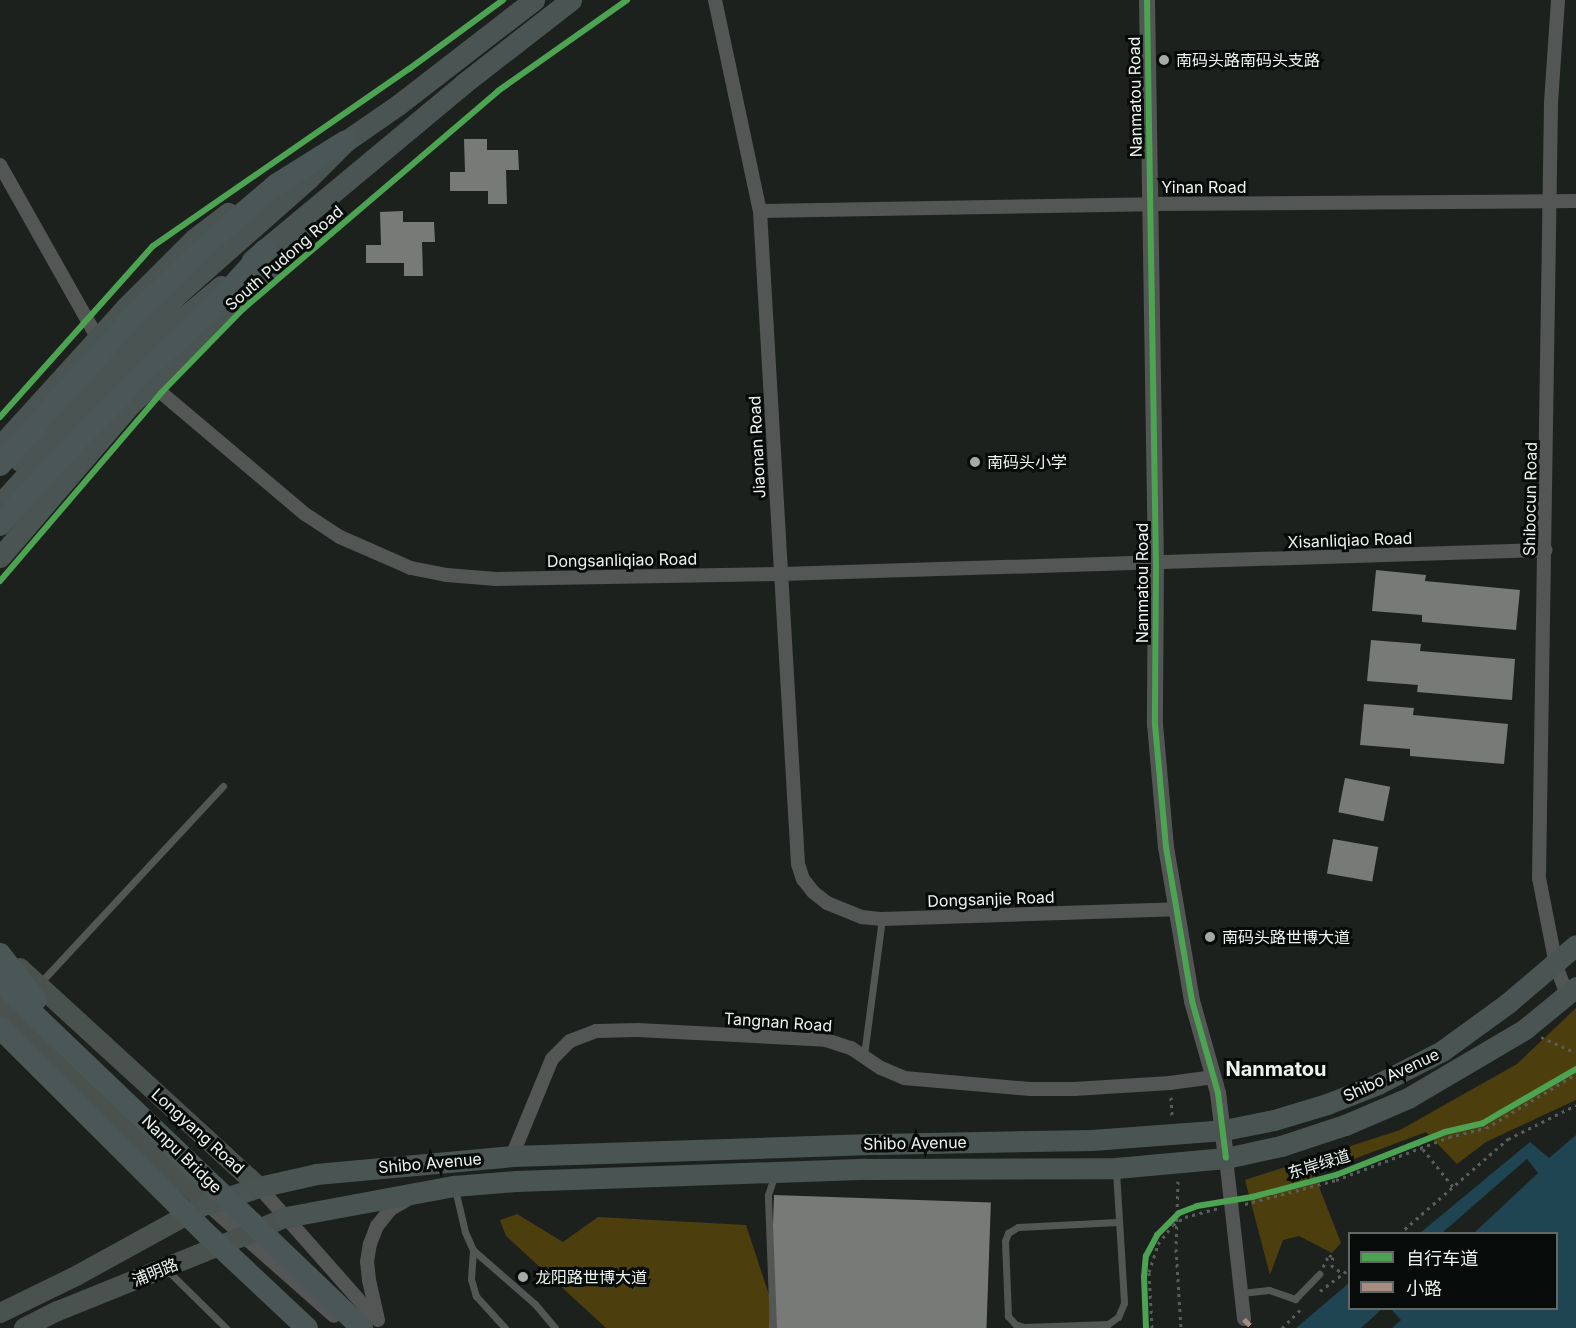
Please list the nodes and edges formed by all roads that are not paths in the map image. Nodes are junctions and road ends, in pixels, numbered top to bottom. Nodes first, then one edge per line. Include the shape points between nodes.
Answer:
1 (534, 0) edge
2 (571, 0) edge
3 (715, 0) edge
4 (1147, 0) edge
5 (1558, 0) edge
6 (398, 105) junction
7 (346, 141) junction
8 (0, 165) edge
9 (344, 183) junction
10 (1549, 201) junction
11 (1576, 201) edge
12 (1151, 204) junction
13 (760, 211) junction
14 (265, 250) junction
15 (98, 339) junction
16 (152, 384) junction
17 (0, 446) edge
18 (0, 465) edge
19 (0, 484) edge
20 (0, 504) edge
21 (0, 525) edge
22 (1546, 550) junction
23 (0, 557) edge
24 (1156, 564) junction
25 (782, 574) junction
26 (223, 786) dead end
27 (813, 892) joint
28 (1176, 909) junction
29 (882, 919) junction
30 (1576, 945) edge
31 (0, 952) edge
32 (1556, 965) junction
33 (0, 982) edge
34 (39, 985) junction
35 (1571, 991) edge
36 (0, 1003) edge
37 (0, 1028) edge
38 (77, 1053) junction
39 (864, 1055) junction
40 (1214, 1077) junction
41 (1224, 1130) junction
42 (512, 1156) junction
43 (1226, 1158) junction
44 (1116, 1168) junction
45 (775, 1172) junction
46 (454, 1186) junction
47 (259, 1187) junction
48 (207, 1204) junction
49 (286, 1217) junction
50 (1118, 1222) junction
51 (244, 1236) junction
52 (473, 1250) junction
53 (165, 1268) junction
54 (1319, 1274) road end
55 (1240, 1293) junction
56 (0, 1313) edge
57 (1244, 1318) dead end
58 (373, 1325) edge
59 (24, 1328) edge
60 (226, 1328) edge
61 (307, 1328) edge
62 (348, 1328) edge
63 (504, 1328) edge
64 (555, 1328) edge
65 (772, 1328) edge

1 - 6 main road
2 - 9 main road, South Pudong Road
3 - 13 street, Jiaonan Road
4 - 12 street, Nanmatou Road
5 - 10 street, Shibocun Road
6 - 7 main road
6 - 15 main road via 296,160 194,239
7 - 18 highway via 277,184 216,236 130,320
7 - 19 main road via 180,292 63,412
8 - 15 street
9 - 14 main road, South Pudong Road
9 - 16 main road, South Pudong Road via 273,266
10 - 11 street, Yinan Road
10 - 12 street, Yinan Road
10 - 22 street, Shibocun Road
12 - 13 street, Yinan Road
12 - 24 street, Nanmatou Road
13 - 25 street, Jiaonan Road
14 - 20 main road, South Pudong Road via 159,338 80,416
14 - 21 highway via 215,306 75,442
15 - 17 main road
16 - 23 main road, South Pudong Road via 105,432
16 - 25 street, Dongsanliqiao Road via 305,514 340,537 411,568 496,579
22 - 24 street, Xisanliqiao Road
22 - 32 street, Shibocun Road via 1539,878
24 - 25 street, Dongsanliqiao Road
24 - 28 street, Nanmatou Road via 1155,724
25 - 27 street, Jiaonan Road via 798,864
26 - 34 lane
27 - 29 street, Dongsanjie Road via 844,912
28 - 29 street, Dongsanjie Road
28 - 40 street, Nanmatou Road via 1191,1001
29 - 39 lane
30 - 32 main road, Shibo Avenue
31 - 34 main road, Longyang Road
31 - 38 highway
32 - 35 street, Shibocun Road
32 - 41 main road, Shibo Avenue via 1442,1051 1378,1084 1285,1116
33 - 38 highway, Nanpu Bridge
34 - 47 main road, Longyang Road
35 - 43 main road, Shibo Avenue via 1525,1029 1408,1098 1335,1129
36 - 48 main road
37 - 61 highway
38 - 58 highway, Nanpu Bridge
39 - 40 street, Tangnan Road via 904,1078 1054,1090
39 - 42 street, Tangnan Road via 839,1043 809,1038 638,1030 582,1034 552,1059
40 - 41 street, Nanmatou Road
41 - 42 main road, Shibo Avenue via 1092,1140
41 - 43 street, Nanmatou Road
42 - 47 main road, Shibo Avenue via 316,1174
43 - 44 main road, Shibo Avenue
43 - 55 street
44 - 45 main road, Shibo Avenue
44 - 50 lane
45 - 46 main road, Shibo Avenue
45 - 65 lane via 768,1195
46 - 49 main road, Shibo Avenue
46 - 52 lane
46 - 58 street via 410,1198 391,1209 377,1226 367,1262
47 - 48 main road, Shibo Avenue
47 - 49 street, Longyang Road
48 - 51 street
48 - 56 main road, 浦明路
49 - 51 main road, 浦明路
49 - 58 street, Longyang Road
50 - 50 lane via 1124,1303 1118,1317 1108,1324 1015,1324 1008,1316 1008,1233 1017,1227
51 - 53 main road, 浦明路
51 - 62 street
52 - 63 lane via 471,1279 476,1296
52 - 64 lane via 536,1304
53 - 59 main road, 浦明路
53 - 60 lane
54 - 55 lane via 1295,1299 1269,1290
55 - 57 street

